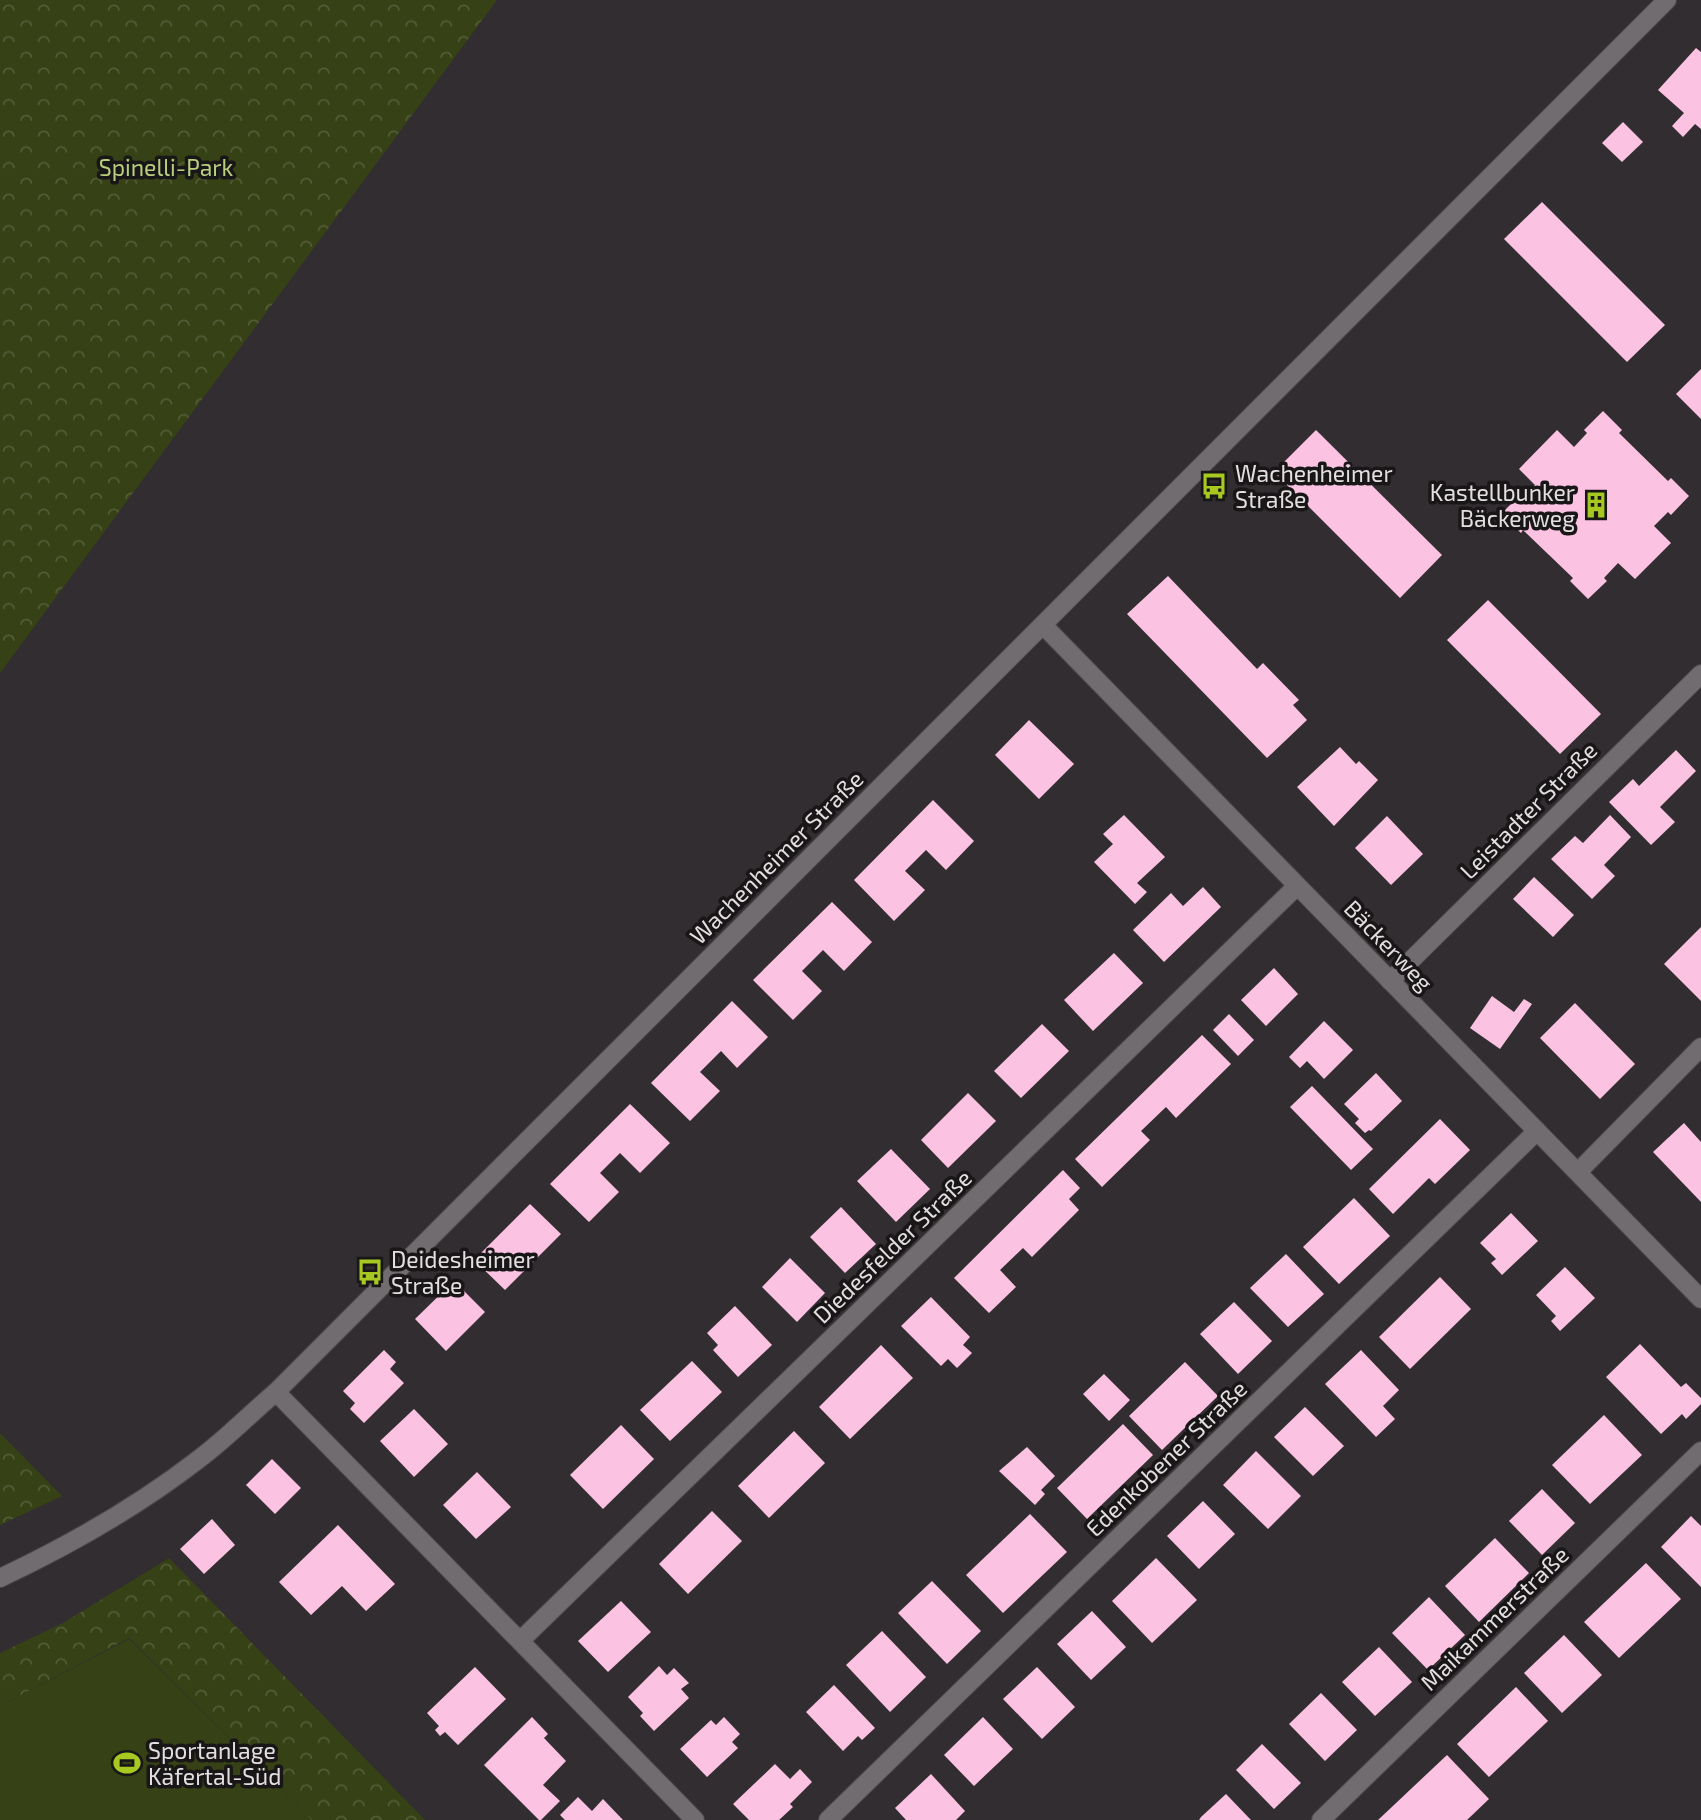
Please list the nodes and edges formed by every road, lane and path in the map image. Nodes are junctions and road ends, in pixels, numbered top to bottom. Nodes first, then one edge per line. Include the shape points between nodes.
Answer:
1 (1667, 0) edge
2 (1043, 625) junction
3 (1701, 674) edge
4 (1297, 886) junction
5 (1390, 981) junction
6 (1701, 1047) edge
7 (1537, 1131) junction
8 (1577, 1172) junction
9 (1701, 1299) edge
10 (276, 1392) junction
11 (1701, 1451) edge
12 (0, 1578) edge
13 (520, 1641) junction
14 (695, 1820) edge
15 (828, 1820) edge
16 (1321, 1820) edge

1 - 2 street, Wachenheimer Straße
2 - 4 street, Bäckerweg
2 - 10 street, Wachenheimer Straße
3 - 5 street, Leistadter Straße
4 - 5 street, Bäckerweg
4 - 13 street, Diedesfelder Straße
5 - 7 street, Bäckerweg
6 - 8 street
7 - 8 street, Bäckerweg
7 - 15 street, Edenkobener Straße
8 - 9 street, Bäckerweg
10 - 12 street, Wachenheimer Straße via 199,1459 109,1522
10 - 13 street
11 - 16 street, Maikammerstraße
13 - 14 street

